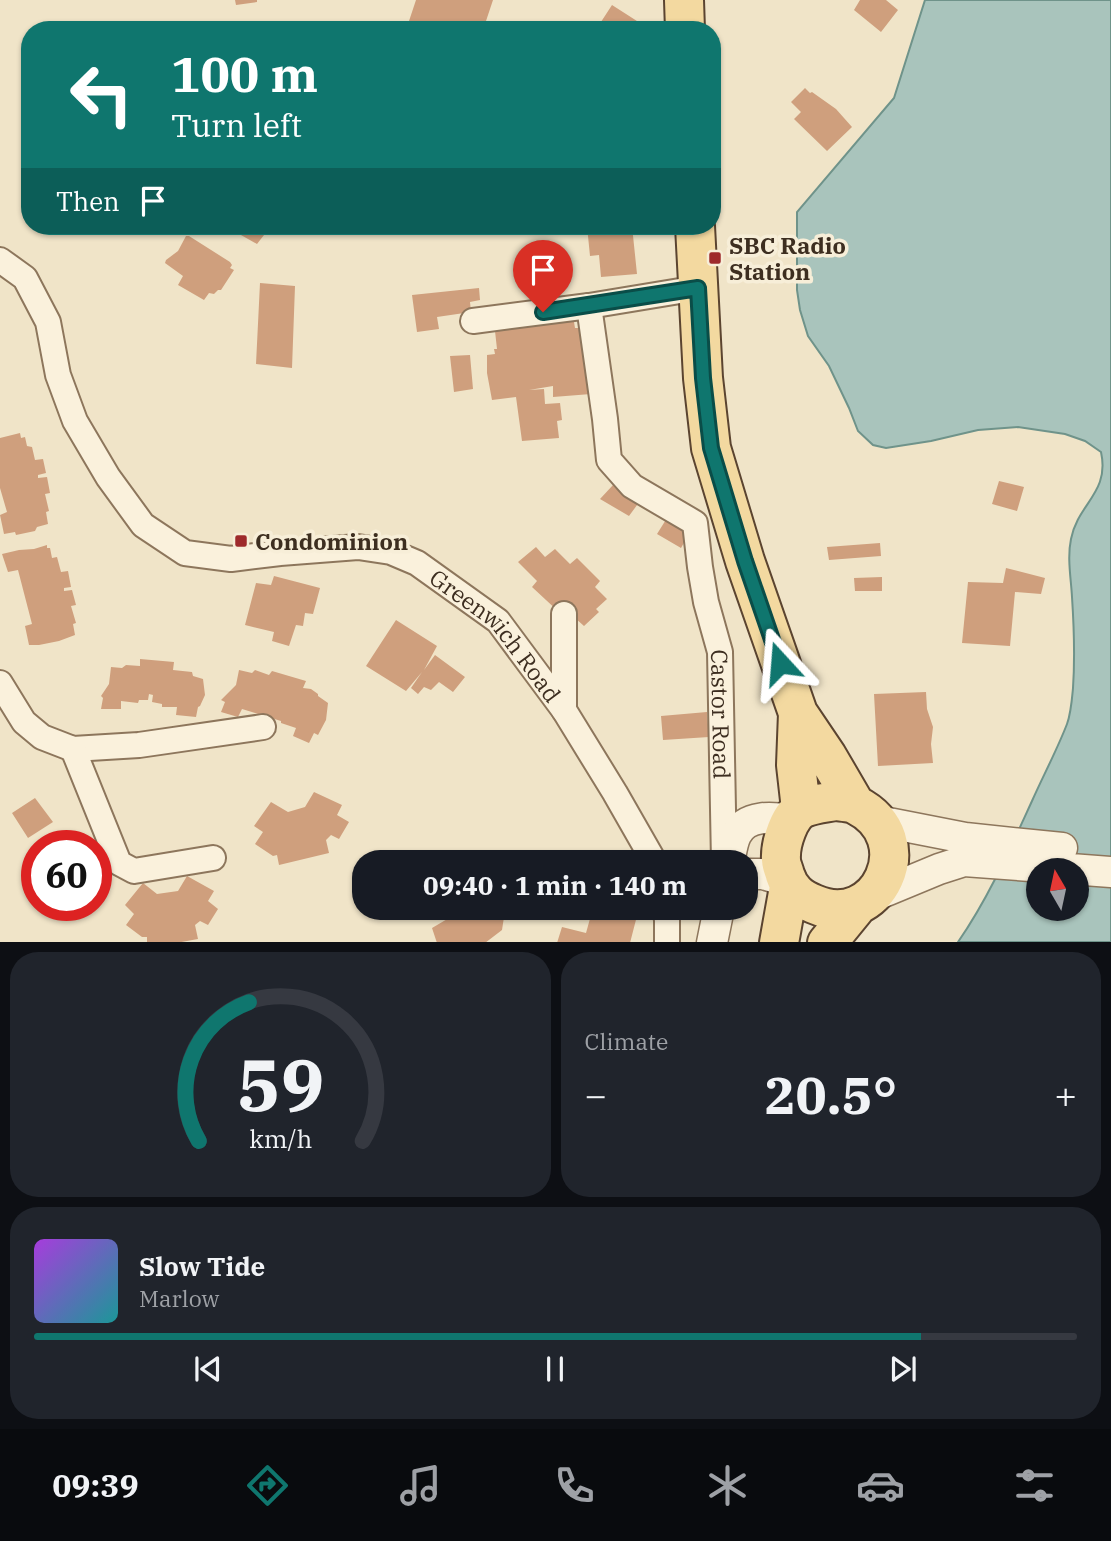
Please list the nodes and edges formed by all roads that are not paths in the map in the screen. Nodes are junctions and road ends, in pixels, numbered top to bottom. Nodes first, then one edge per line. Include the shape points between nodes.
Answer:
1 (684, 0) edge
2 (685, 21) edge
3 (695, 235) edge
4 (0, 260) edge
5 (698, 288) junction
6 (589, 306) junction
7 (473, 321) dead end
8 (564, 614) dead end
9 (0, 682) edge
10 (564, 710) junction
11 (798, 713) junction
12 (263, 727) dead end
13 (73, 748) junction
14 (866, 813) junction
15 (797, 814) junction
16 (648, 850) edge
17 (724, 850) edge
18 (731, 850) edge
19 (964, 850) junction
20 (1111, 853) edge
21 (213, 859) dead end
22 (1111, 872) edge
23 (758, 874) edge
24 (788, 884) junction
25 (863, 902) junction
26 (667, 920) edge
27 (717, 920) edge
28 (667, 942) edge
29 (712, 942) edge
30 (779, 942) edge
31 (828, 942) edge

1 - 2 main road
3 - 5 main road
4 - 10 street, Greenwich Road via 25,278 48,322 58,375 75,421 143,525 185,553 230,559 358,547 391,552 417,563 498,621
5 - 6 street
5 - 11 main road via 711,448
6 - 7 street
6 - 17 street, Castor Road via 609,460 632,486 695,523 706,602 720,652
8 - 10 street
9 - 13 street via 24,722 42,737
10 - 16 street, Greenwich Road
11 - 14 main road
11 - 15 main road
12 - 13 street via 139,746
13 - 21 street via 120,863 134,871
14 - 15 main road via 835,801
14 - 19 street
14 - 25 main road via 886,836 890,853 881,886
15 - 18 street via 750,821 737,834
15 - 24 main road via 783,839 780,860
19 - 20 street
19 - 22 street
19 - 25 street via 939,869
23 - 24 street
24 - 25 main road via 804,900 824,909 845,909
24 - 30 main road
25 - 31 main road
26 - 28 street
27 - 29 street

